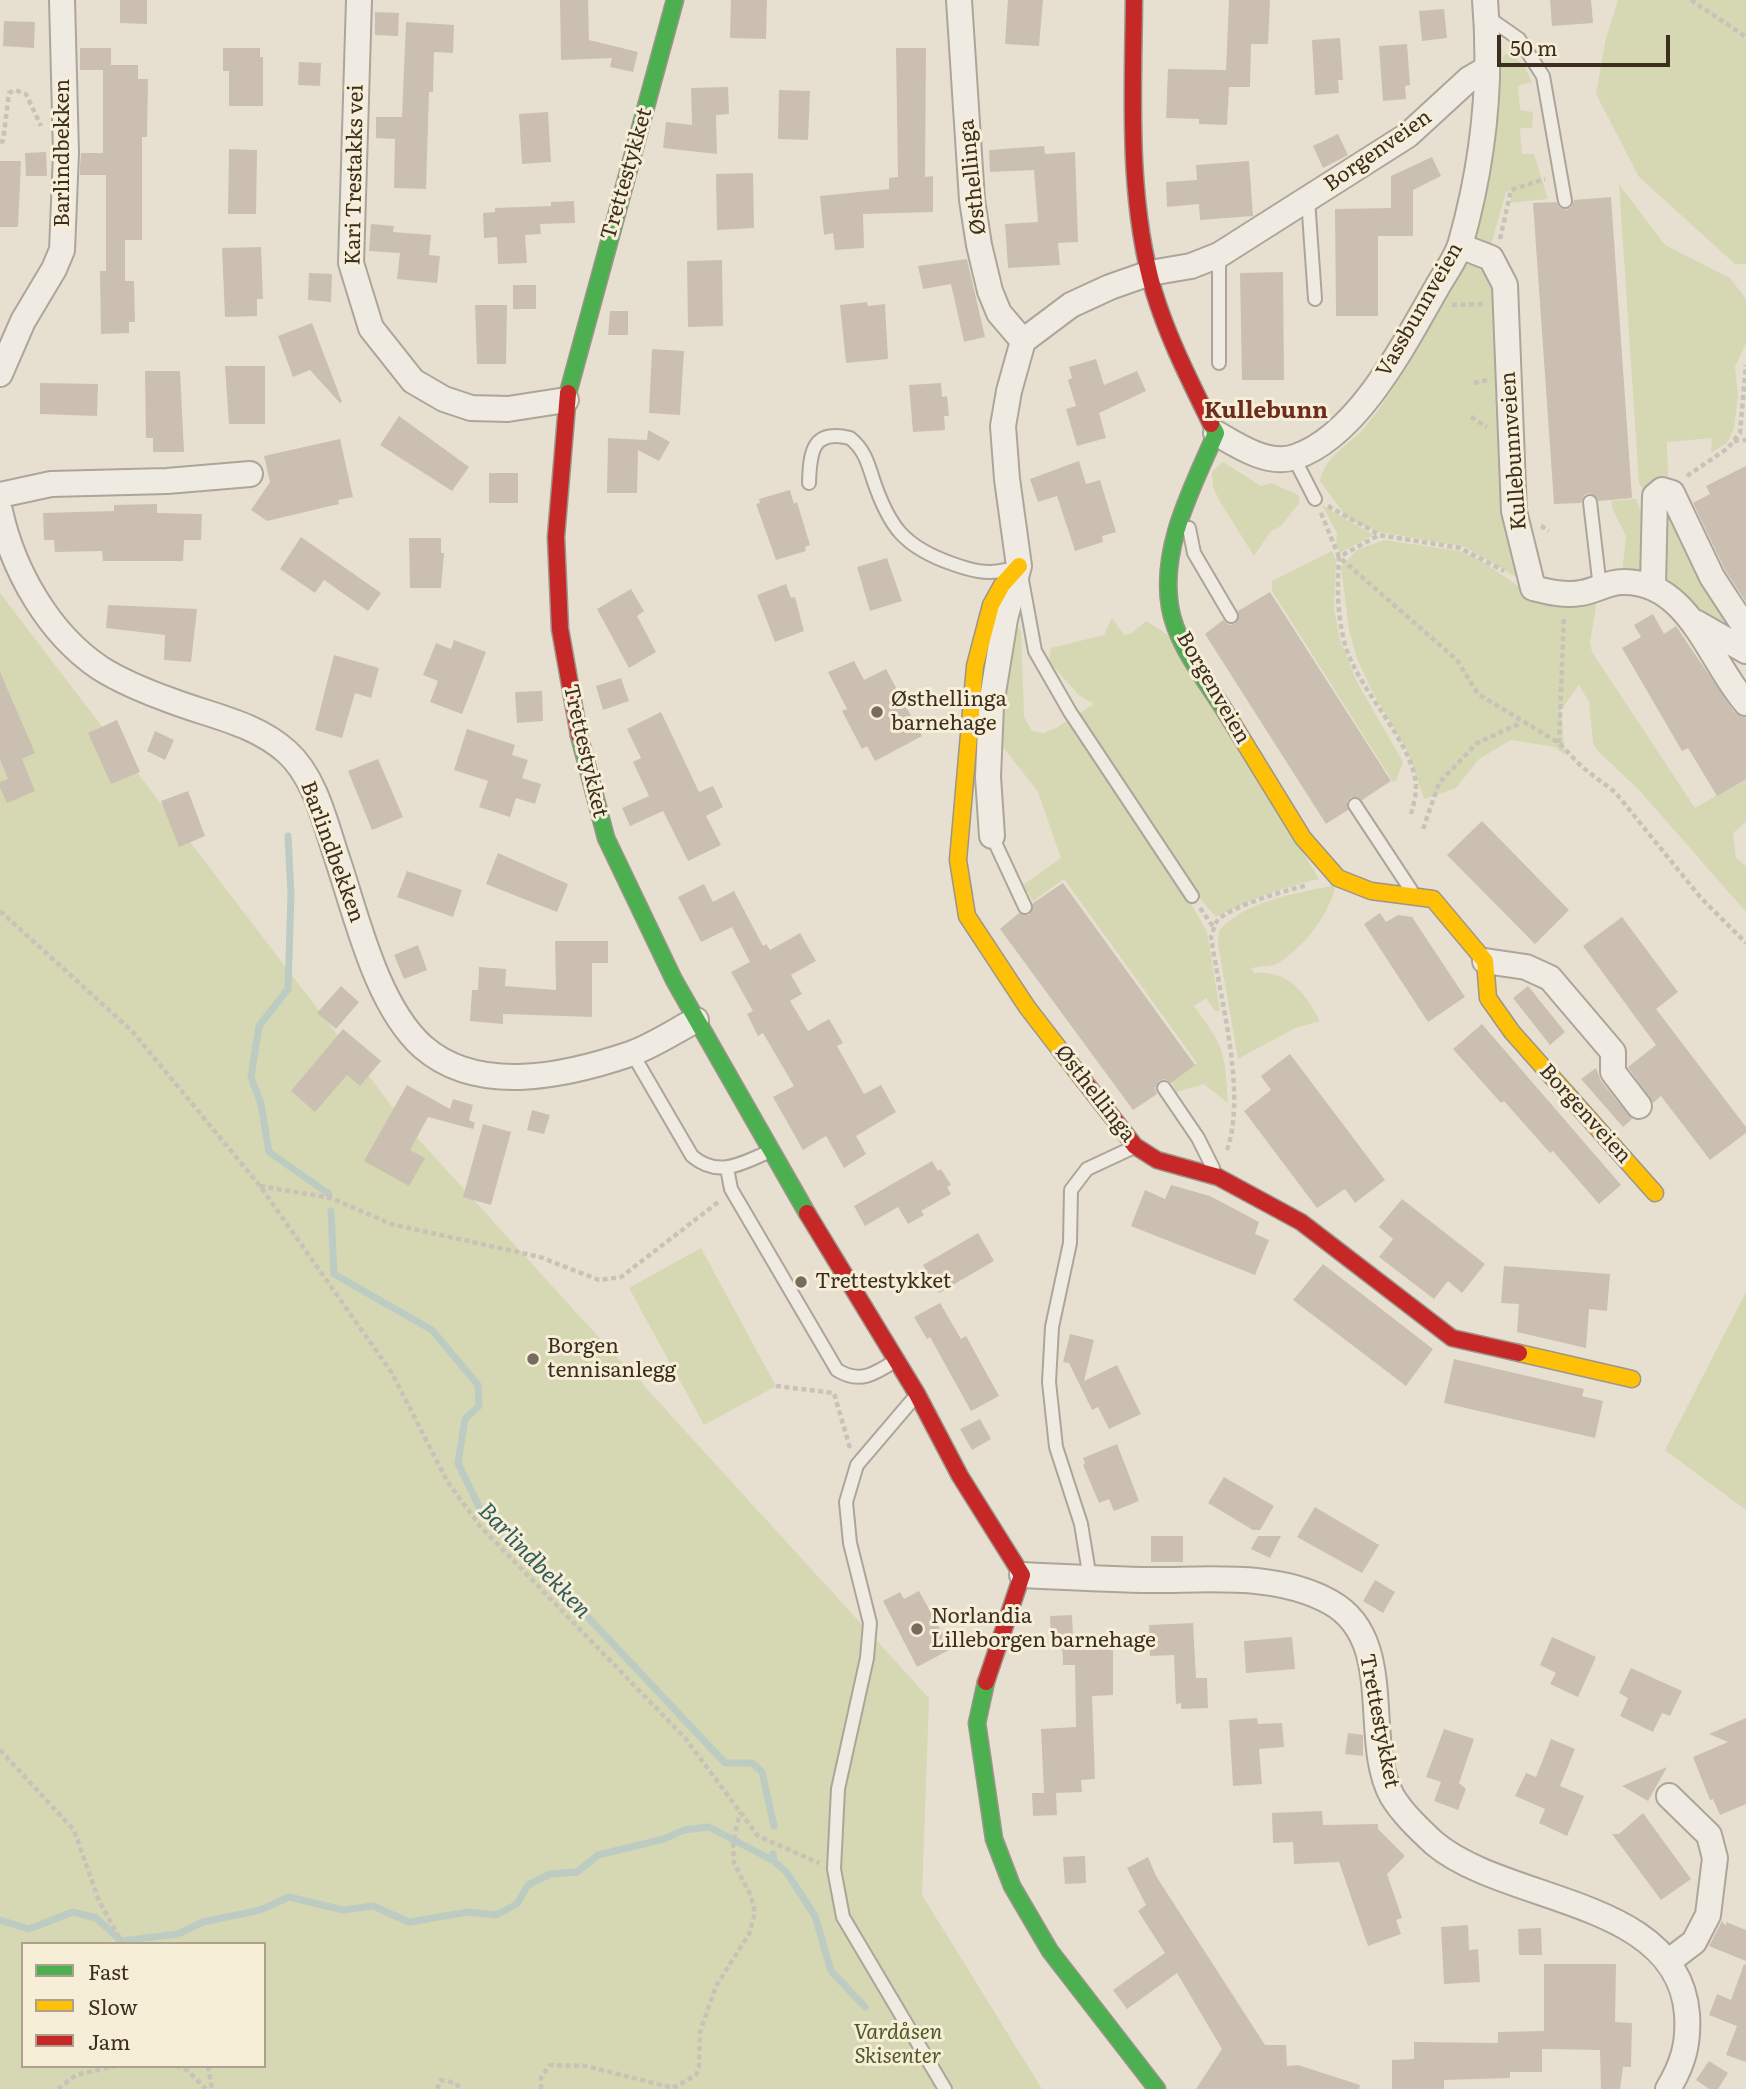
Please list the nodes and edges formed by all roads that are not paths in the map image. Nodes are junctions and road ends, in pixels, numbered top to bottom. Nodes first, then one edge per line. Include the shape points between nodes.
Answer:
1 (62, 0) edge
2 (359, 0) edge
3 (675, 0) edge
4 (959, 0) edge
5 (1134, 0) edge
6 (1485, 8) edge
7 (1486, 69) junction
8 (1308, 198) junction
9 (1565, 201) dead end
10 (1460, 246) junction
11 (1219, 256) junction
12 (1150, 273) junction
13 (1315, 299) dead end
14 (1023, 341) junction
15 (1219, 363) dead end
16 (0, 374) edge
17 (566, 400) junction
18 (1216, 433) junction
19 (1294, 458) junction
20 (250, 474) dead end
21 (809, 483) dead end
22 (0, 495) edge
23 (1315, 499) road end
24 (1590, 502) dead end
25 (1185, 507) junction
26 (0, 511) edge
27 (1019, 566) junction
28 (1653, 584) junction
29 (1600, 588) junction
30 (1231, 616) dead end
31 (1692, 620) junction
32 (1744, 626) dead end
33 (1746, 651) edge
34 (1746, 703) edge
35 (1355, 805) dead end
36 (992, 836) joint
37 (1414, 894) junction
38 (1192, 896) dead end
39 (1025, 907) dead end
40 (1485, 961) junction
41 (696, 1020) junction
42 (632, 1053) junction
43 (1164, 1088) dead end
44 (1639, 1106) dead end
45 (1135, 1146) junction
46 (772, 1150) junction
47 (727, 1168) junction
48 (1218, 1177) junction
49 (1655, 1193) dead end
50 (895, 1360) junction
51 (1632, 1379) dead end
52 (917, 1395) junction
53 (1022, 1575) junction
54 (1090, 1579) junction
55 (1669, 1796) dead end
56 (1669, 1961) junction
57 (945, 2089) edge
58 (1157, 2089) edge
59 (1668, 2089) edge

1 - 16 street, Barlindbekken via 66,153 62,250
2 - 17 street, Kari Trestakks vei via 351,263 370,328 412,382 444,399 471,408 508,409
3 - 17 street, Trettestykket
4 - 14 street, Østhellinga via 979,245 999,313
5 - 12 street via 1137,180
6 - 7 street, Vassbunnveien
6 - 9 lane via 1519,39 1543,76
7 - 8 street, Borgenveien via 1468,79 1408,135
7 - 10 street, Vassbunnveien via 1483,145
8 - 11 street, Borgenveien
8 - 13 lane
10 - 19 street, Vassbunnveien via 1376,387 1333,435
10 - 29 street, Kullebunnveien via 1491,258 1505,285 1514,511 1533,588 1563,595
11 - 12 street, Borgenveien
11 - 15 lane
12 - 14 street via 1071,306
12 - 18 street via 1187,376
14 - 27 street via 1003,426
17 - 41 street, Trettestykket via 556,537 560,629 576,725 606,838
18 - 19 street via 1253,456
18 - 25 street, Borgenveien
19 - 23 lane
20 - 22 street via 51,484
21 - 27 lane via 818,441 828,436 850,438 865,456 881,506 911,545 980,572
24 - 29 lane
25 - 30 lane via 1194,553
25 - 37 street, Borgenveien via 1168,561 1167,588 1185,647 1303,838 1338,878 1371,891
26 - 42 street, Barlindbekken via 5,535 44,613 99,667 173,702 232,720 288,753 319,805 378,978 423,1047 478,1073 510,1078 552,1074
27 - 36 street via 991,705 988,777
27 - 38 lane via 1035,651
27 - 45 street, Østhellinga via 991,605 975,666 958,860 967,916 1027,1007
28 - 29 street via 1620,581
28 - 31 street
28 - 32 street via 1654,510 1662,490 1672,493 1713,577
31 - 33 street
31 - 34 street
35 - 37 lane
36 - 39 lane
37 - 40 street, Borgenveien via 1433,899
40 - 44 street via 1526,967 1550,978 1613,1052 1613,1072
40 - 49 street, Borgenveien via 1488,998 1512,1032
41 - 42 street, Barlindbekken
41 - 46 street, Trettestykket
42 - 47 lane via 692,1156 704,1166
43 - 48 lane
45 - 48 street, Østhellinga via 1157,1160
45 - 54 lane via 1087,1169 1071,1190 1070,1242 1052,1327 1049,1382 1056,1447 1081,1524
46 - 47 lane
46 - 50 street, Trettestykket
47 - 50 lane via 731,1189 837,1370 848,1377 865,1378
48 - 51 street, Østhellinga via 1301,1222 1452,1338
50 - 52 street, Trettestykket
52 - 53 street, Trettestykket via 960,1476
52 - 57 lane via 857,1465 846,1502 850,1543 870,1623 867,1658 838,1789 834,1869 848,1927
53 - 54 street, Trettestykket
53 - 58 street via 983,1689 977,1723 994,1839 1012,1886 1050,1951
54 - 56 street, Trettestykket via 1260,1582 1302,1589 1332,1603 1348,1615 1362,1637 1375,1682 1382,1762 1392,1794 1412,1821 1470,1866 1588,1909 1631,1930
55 - 56 street via 1709,1835 1715,1858 1708,1915 1693,1942
56 - 59 street, Trettestykket via 1686,1999 1688,2035 1683,2064

